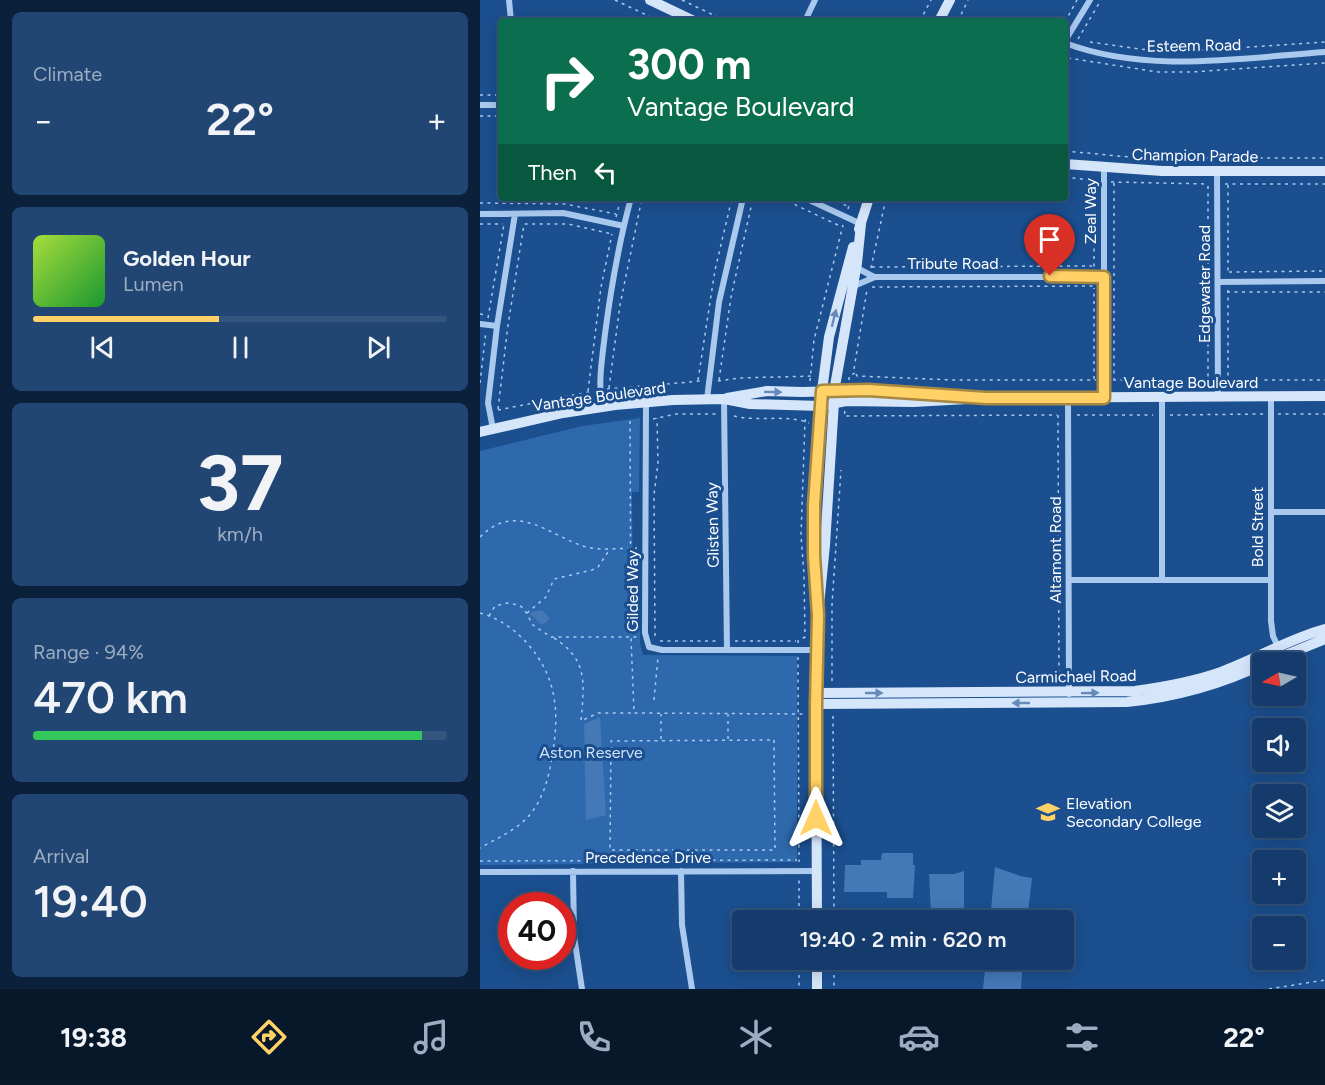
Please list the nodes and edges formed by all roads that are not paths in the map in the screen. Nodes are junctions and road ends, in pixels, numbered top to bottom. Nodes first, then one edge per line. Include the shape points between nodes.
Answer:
1 (509, 0) edge
2 (650, 0) edge
3 (815, 0) edge
4 (950, 0) edge
5 (1090, 0) edge
6 (511, 18) edge
7 (688, 18) edge
8 (806, 18) edge
9 (941, 18) edge
10 (1068, 37) edge
11 (1068, 44) edge
12 (1325, 52) edge
13 (480, 105) edge
14 (498, 105) edge
15 (1068, 164) edge
16 (1104, 168) junction
17 (1217, 171) junction
18 (1325, 171) edge
19 (630, 201) edge
20 (742, 201) edge
21 (811, 201) edge
22 (868, 201) edge
23 (480, 214) edge
24 (515, 214) junction
25 (861, 224) junction
26 (624, 226) junction
27 (856, 263) junction
28 (871, 277) junction
29 (1104, 277) junction
30 (1325, 281) edge
31 (1218, 282) junction
32 (851, 288) junction
33 (483, 325) edge
34 (497, 326) junction
35 (834, 390) junction
36 (822, 391) junction
37 (847, 396) junction
38 (1270, 396) junction
39 (1325, 396) edge
40 (1068, 397) junction
41 (1162, 397) junction
42 (1218, 397) junction
43 (1104, 398) junction
44 (707, 399) junction
45 (724, 399) junction
46 (646, 402) junction
47 (833, 404) junction
48 (821, 406) junction
49 (602, 407) junction
50 (493, 429) junction
51 (480, 432) edge
52 (1271, 512) junction
53 (1325, 512) edge
54 (1069, 580) junction
55 (1162, 580) junction
56 (1271, 580) junction
57 (818, 615) junction
58 (1325, 629) edge
59 (1325, 639) edge
60 (727, 650) junction
61 (816, 650) junction
62 (1280, 651) junction
63 (1252, 669) edge
64 (1069, 698) junction
65 (816, 704) junction
66 (573, 871) junction
67 (681, 871) junction
68 (817, 871) junction
69 (480, 872) edge
70 (817, 910) edge
71 (817, 970) edge
72 (582, 989) edge
73 (692, 989) edge
74 (817, 989) edge

1 - 6 street
2 - 7 street
3 - 8 street
4 - 9 street
5 - 10 street
11 - 12 street, Esteem Road via 1114,56 1189,62
13 - 14 street
15 - 16 street, Champion Parade
16 - 17 street, Champion Parade
16 - 29 street, Zeal Way
17 - 18 street, Champion Parade
17 - 31 street, Edgewater Road
19 - 26 street
20 - 44 street via 719,302
21 - 25 street
22 - 25 street
23 - 24 street
24 - 26 street via 574,214
24 - 34 street
25 - 27 street
36 -> 25 street via 838,300
26 - 49 street via 607,315 599,390
27 - 28 street
27 - 32 street
28 - 29 street, Tribute Road
28 - 32 street
29 - 43 street, Zeal Way
30 - 31 street
31 - 42 street, Edgewater Road
32 - 35 street
33 - 34 street
34 - 50 street via 488,403
35 - 36 street, Vantage Boulevard
35 - 37 street, Vantage Boulevard
35 - 47 street
45 -> 36 street, Vantage Boulevard via 767,391
36 - 48 street
37 - 40 street, Vantage Boulevard via 913,402
37 - 47 street, Vantage Boulevard
38 - 39 street, Vantage Boulevard
38 - 42 street, Vantage Boulevard
38 - 52 street, Bold Street
40 - 43 street, Vantage Boulevard
40 - 54 street, Altamont Road
41 - 42 street, Vantage Boulevard
41 - 43 street, Vantage Boulevard
41 - 55 street
44 - 45 street, Vantage Boulevard
44 - 46 street, Vantage Boulevard
45 - 48 street, Vantage Boulevard via 750,404
45 - 60 street, Glisten Way
46 - 49 street, Vantage Boulevard
46 - 60 street, Gilded Way via 645,637 649,647 658,650
47 - 48 street, Vantage Boulevard
47 - 57 street
48 - 57 street via 814,505
49 - 50 street, Vantage Boulevard
50 - 51 street, Vantage Boulevard
52 - 53 street
52 - 56 street, Bold Street
54 - 55 street
54 - 64 street, Altamont Road
55 - 56 street
56 - 62 street, Bold Street via 1272,631
57 - 61 street
58 - 62 street, Carmichael Road
59 - 62 street, Carmichael Road
60 - 61 street, Gilded Way
61 - 65 street
64 -> 62 street, Carmichael Road via 1185,683
63 - 64 street, Carmichael Road via 1174,696 1127,702
64 - 65 street, Carmichael Road via 833,699
65 - 68 street
66 - 67 street, Precedence Drive
66 - 69 street, Precedence Drive
66 - 72 street via 574,936
67 - 68 street, Precedence Drive
67 - 73 street via 682,925
68 - 70 street
71 - 74 street

